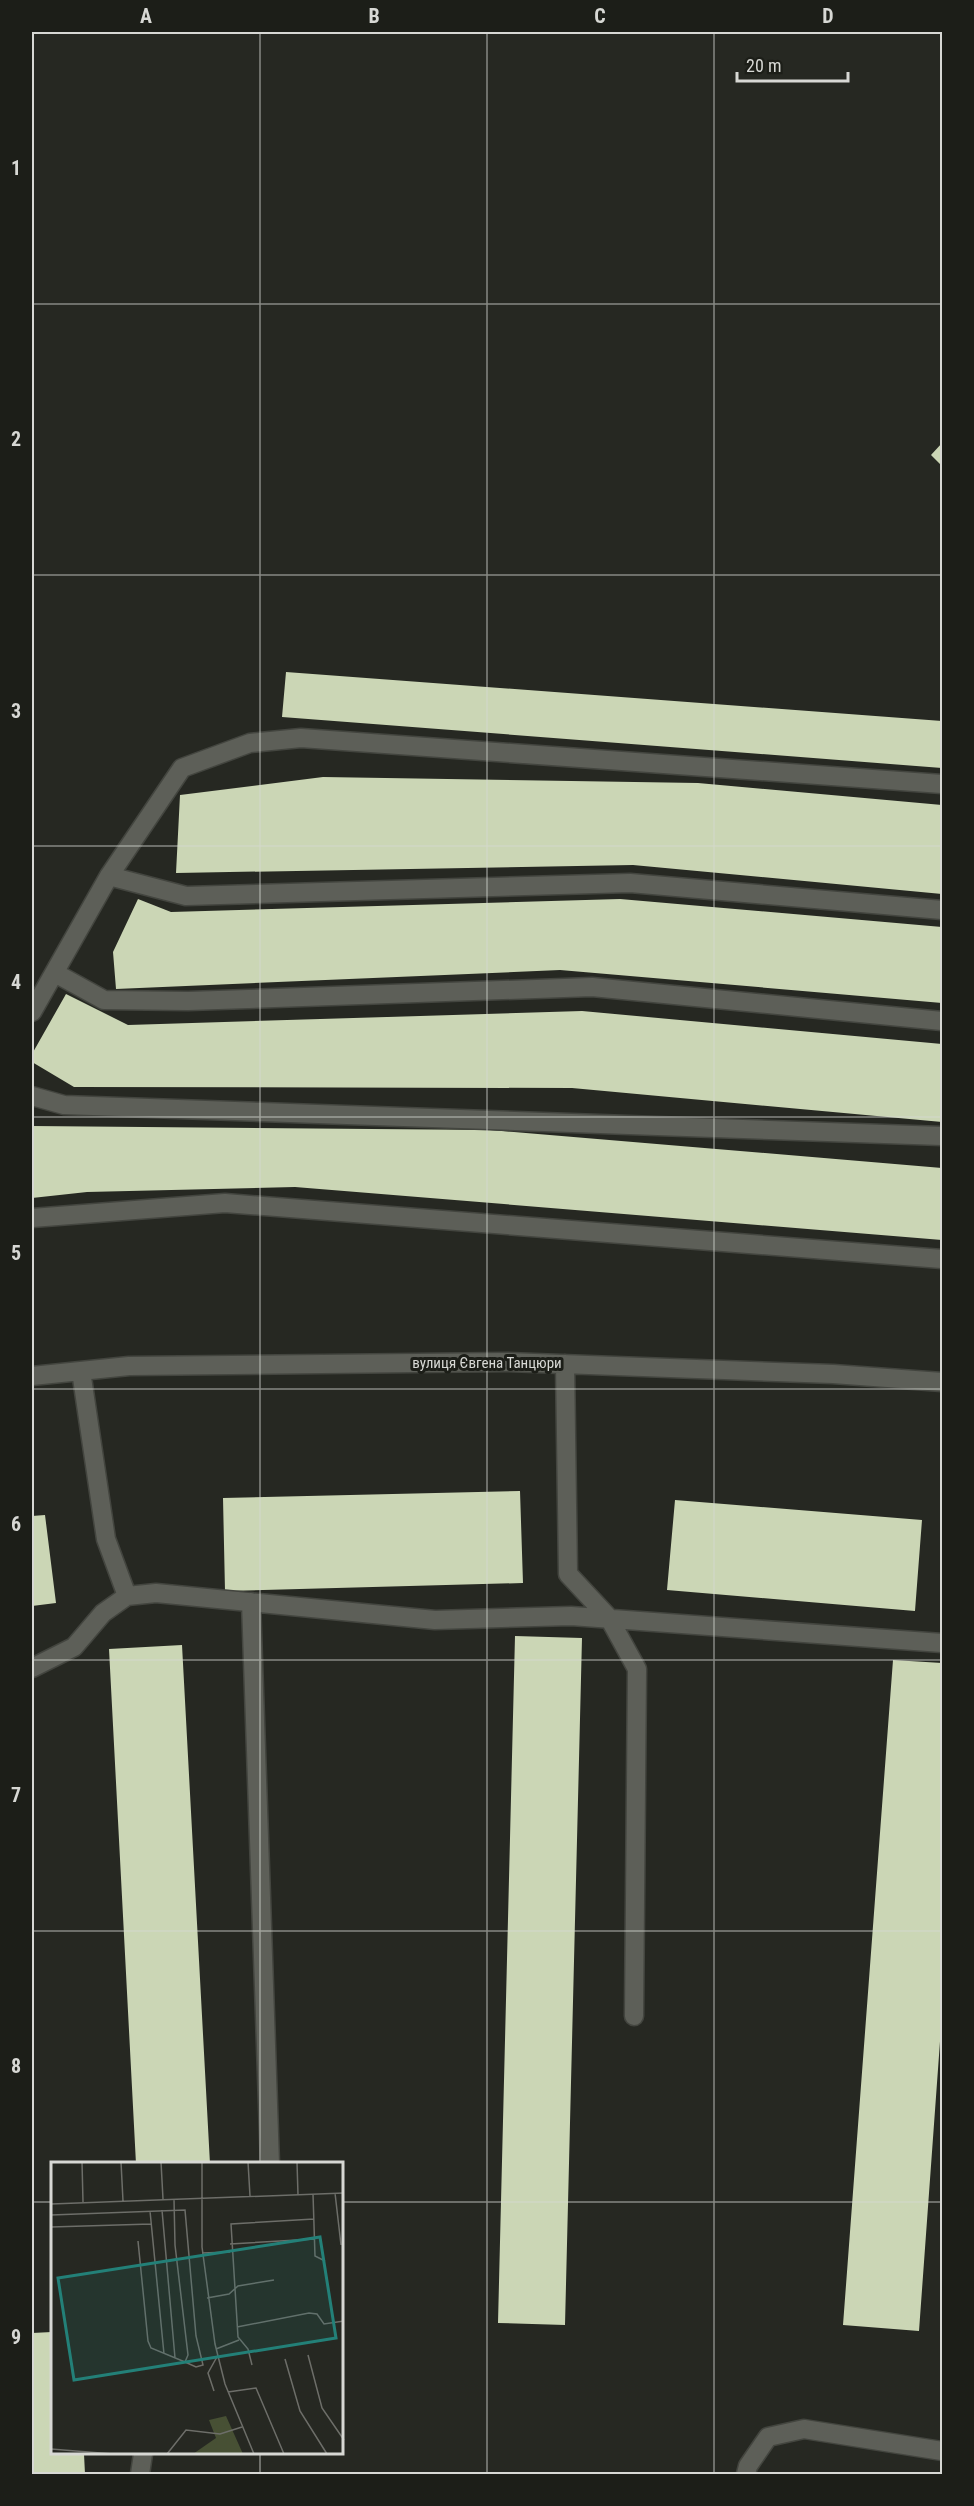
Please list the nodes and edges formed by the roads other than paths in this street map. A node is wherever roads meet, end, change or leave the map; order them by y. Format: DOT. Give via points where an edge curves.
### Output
graph roads {
  1 [pos="942,784"];
  2 [pos="109,876"];
  3 [pos="942,910"];
  4 [pos="55,973"];
  5 [pos="32,1012"];
  6 [pos="942,1021"];
  7 [pos="32,1096"];
  8 [pos="942,1136"];
  9 [pos="32,1218"];
  10 [pos="942,1259"];
  11 [pos="565,1364"];
  12 [pos="81,1371"];
  13 [pos="32,1376"];
  14 [pos="942,1382"];
  15 [pos="127,1596"];
  16 [pos="251,1602"];
  17 [pos="609,1618"];
  18 [pos="942,1643"];
  19 [pos="32,1668"];
  20 [pos="634,2016"];
  21 [pos="270,2162"];
  22 [pos="942,2451"];
  23 [pos="143,2455"];
  24 [pos="140,2475"];
  25 [pos="746,2475"];
  1 -- 2 [label="street" via="301,738 250,743 182,768"];
  2 -- 3 [label="street" via="186,896 630,883"];
  2 -- 4 [label="street"];
  4 -- 5 [label="street"];
  4 -- 6 [label="street" via="105,1000 188,1001 592,987"];
  7 -- 8 [label="street" via="64,1105"];
  9 -- 10 [label="street" via="225,1203"];
  11 -- 12 [label="street, вулиця Євгена Танцюри" via="129,1366"];
  11 -- 14 [label="street, вулиця Євгена Танцюри"];
  11 -- 17 [label="street" via="568,1574"];
  12 -- 13 [label="street, вулиця Євгена Танцюри"];
  12 -- 15 [label="street" via="106,1539"];
  15 -- 16 [label="street" via="156,1593"];
  15 -- 19 [label="street" via="103,1613 74,1647"];
  16 -- 17 [label="street" via="435,1620"];
  16 -- 21 [label="street"];
  17 -- 18 [label="street"];
  17 -- 20 [label="street" via="637,1669"];
  22 -- 25 [label="street" via="804,2429 768,2437"];
  23 -- 24 [label="street"];
}
